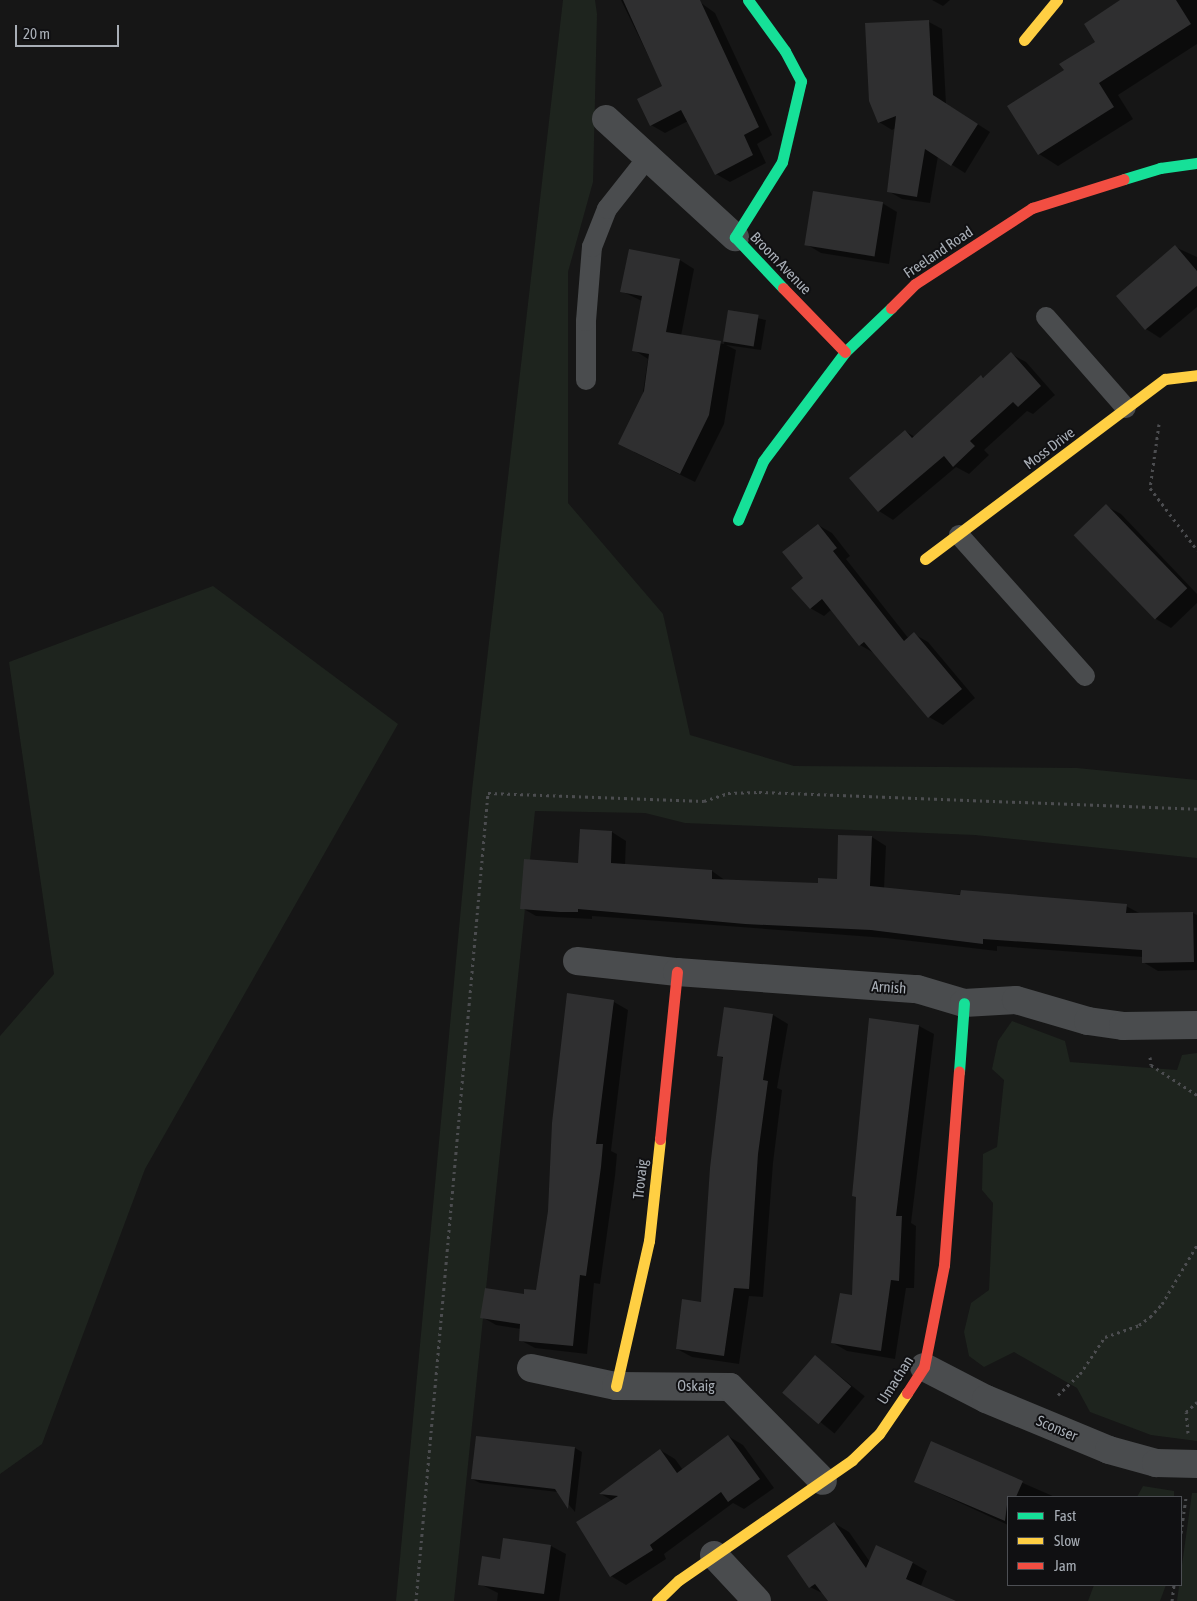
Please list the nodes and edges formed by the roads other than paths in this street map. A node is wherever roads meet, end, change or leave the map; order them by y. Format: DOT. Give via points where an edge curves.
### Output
graph roads {
  1 [pos="748,0"];
  2 [pos="1057,0"];
  3 [pos="1024,40"];
  4 [pos="606,119"];
  5 [pos="648,158"];
  6 [pos="1197,163"];
  7 [pos="735,237"];
  8 [pos="1046,317"];
  9 [pos="845,352"];
  10 [pos="1197,375"];
  11 [pos="586,380"];
  12 [pos="1126,408"];
  13 [pos="738,520"];
  14 [pos="959,534"];
  15 [pos="925,559"];
  16 [pos="1085,676"];
  17 [pos="577,961"];
  18 [pos="677,972"];
  19 [pos="964,1003"];
  20 [pos="1197,1025"];
  21 [pos="924,1367"];
  22 [pos="531,1368"];
  23 [pos="616,1386"];
  24 [pos="1197,1464"];
  25 [pos="823,1481"];
  26 [pos="714,1555"];
  27 [pos="657,1601"];
  28 [pos="756,1601"];
  1 -- 7 [label="street, Broom Avenue" via="785,51 800,81 782,162"];
  2 -- 3 [label="street"];
  4 -- 5 [label="street"];
  5 -- 7 [label="street"];
  5 -- 11 [label="lane" via="607,209 592,248 586,321"];
  6 -- 9 [label="street, Freeland Road" via="1160,168 1032,208 914,284"];
  7 -- 9 [label="street, Broom Avenue"];
  8 -- 12 [label="lane"];
  9 -- 13 [label="street, Freeland Road" via="763,461"];
  10 -- 12 [label="street, Moss Drive" via="1165,379"];
  12 -- 14 [label="street, Moss Drive"];
  14 -- 15 [label="street, Moss Drive"];
  14 -- 16 [label="lane"];
  17 -- 18 [label="street, Arnish"];
  18 -- 19 [label="street, Arnish" via="918,988"];
  18 -- 23 [label="street, Trovaig" via="649,1241"];
  19 -- 20 [label="street, Arnish" via="1016,1000 1088,1021 1146,1026"];
  19 -- 21 [label="street, Umachan" via="944,1265"];
  21 -- 24 [label="street, Sconser" via="1109,1450 1156,1463"];
  21 -- 25 [label="street, Umachan" via="879,1434 852,1460"];
  22 -- 23 [label="street, Oskaig"];
  23 -- 25 [label="street, Oskaig" via="730,1387"];
  25 -- 26 [label="street, Umachan"];
  26 -- 27 [label="street, Umachan" via="679,1580"];
  26 -- 28 [label="street"];
}
